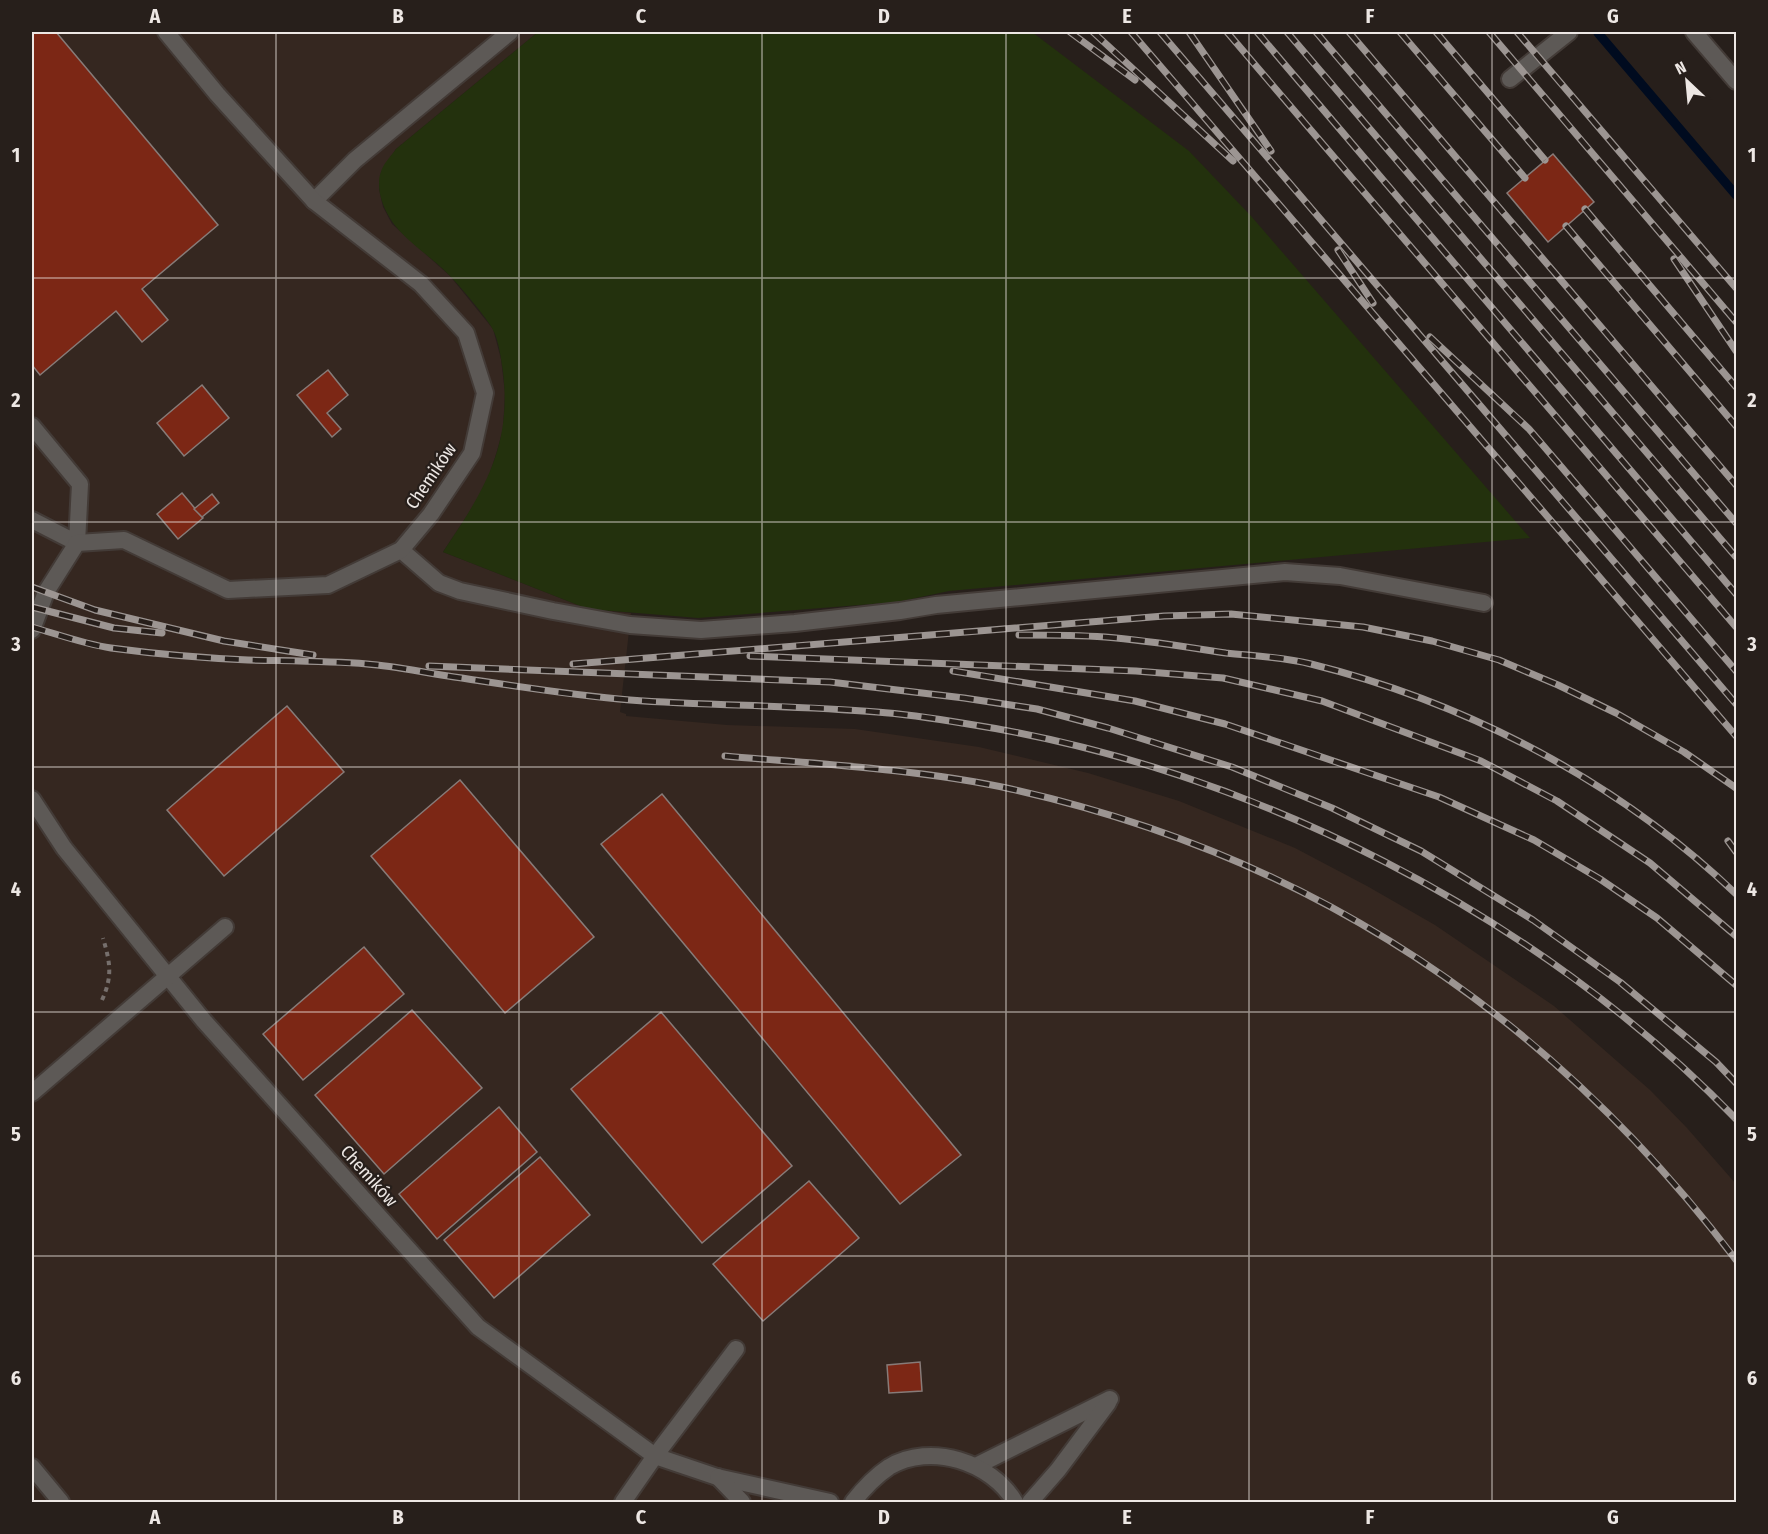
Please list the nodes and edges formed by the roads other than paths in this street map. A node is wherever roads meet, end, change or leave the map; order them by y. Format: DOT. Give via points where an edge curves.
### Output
graph roads {
  1 [pos="165,32"];
  2 [pos="510,32"];
  3 [pos="1569,32"];
  4 [pos="1694,32"];
  5 [pos="1510,79"];
  6 [pos="1737,81"];
  7 [pos="314,201"];
  8 [pos="32,426"];
  9 [pos="32,520"];
  10 [pos="77,543"];
  11 [pos="401,550"];
  12 [pos="1484,603"];
  13 [pos="32,630"];
  14 [pos="32,800"];
  15 [pos="225,927"];
  16 [pos="167,975"];
  17 [pos="32,1094"];
  18 [pos="736,1349"];
  19 [pos="655,1456"];
  20 [pos="976,1466"];
  21 [pos="32,1467"];
  22 [pos="717,1477"];
  23 [pos="62,1503"];
  24 [pos="623,1503"];
  25 [pos="742,1503"];
  26 [pos="830,1503"];
  27 [pos="853,1503"];
  28 [pos="1015,1503"];
  29 [pos="1030,1503"];
  1 -- 7 [label="street, Chemików"];
  2 -- 7 [label="street" via="356,160"];
  3 -- 5 [label="street"];
  4 -- 6 [label="street"];
  7 -- 11 [label="street, Chemików" via="421,284 466,333 485,393 472,453"];
  8 -- 10 [label="street" via="80,484"];
  9 -- 10 [label="street"];
  10 -- 11 [label="street, Chemików" via="124,540 228,590 328,585"];
  10 -- 13 [label="street" via="46,592"];
  11 -- 12 [label="street" via="439,583 460,591 630,624 701,630 1285,572 1340,576"];
  14 -- 16 [label="street, Chemików" via="64,848"];
  15 -- 16 [label="street"];
  16 -- 17 [label="street"];
  16 -- 19 [label="street, Chemików" via="478,1327"];
  18 -- 19 [label="street"];
  19 -- 22 [label="street, Chemików"];
  19 -- 24 [label="street"];
  20 -- 27 [label="street" via="948,1457 919,1457 891,1466 867,1484"];
  20 -- 28 [label="street" via="994,1478"];
  20 -- 29 [label="street" via="1110,1400"];
  21 -- 23 [label="street"];
  22 -- 25 [label="street, Chemików"];
  22 -- 26 [label="street"];
}
